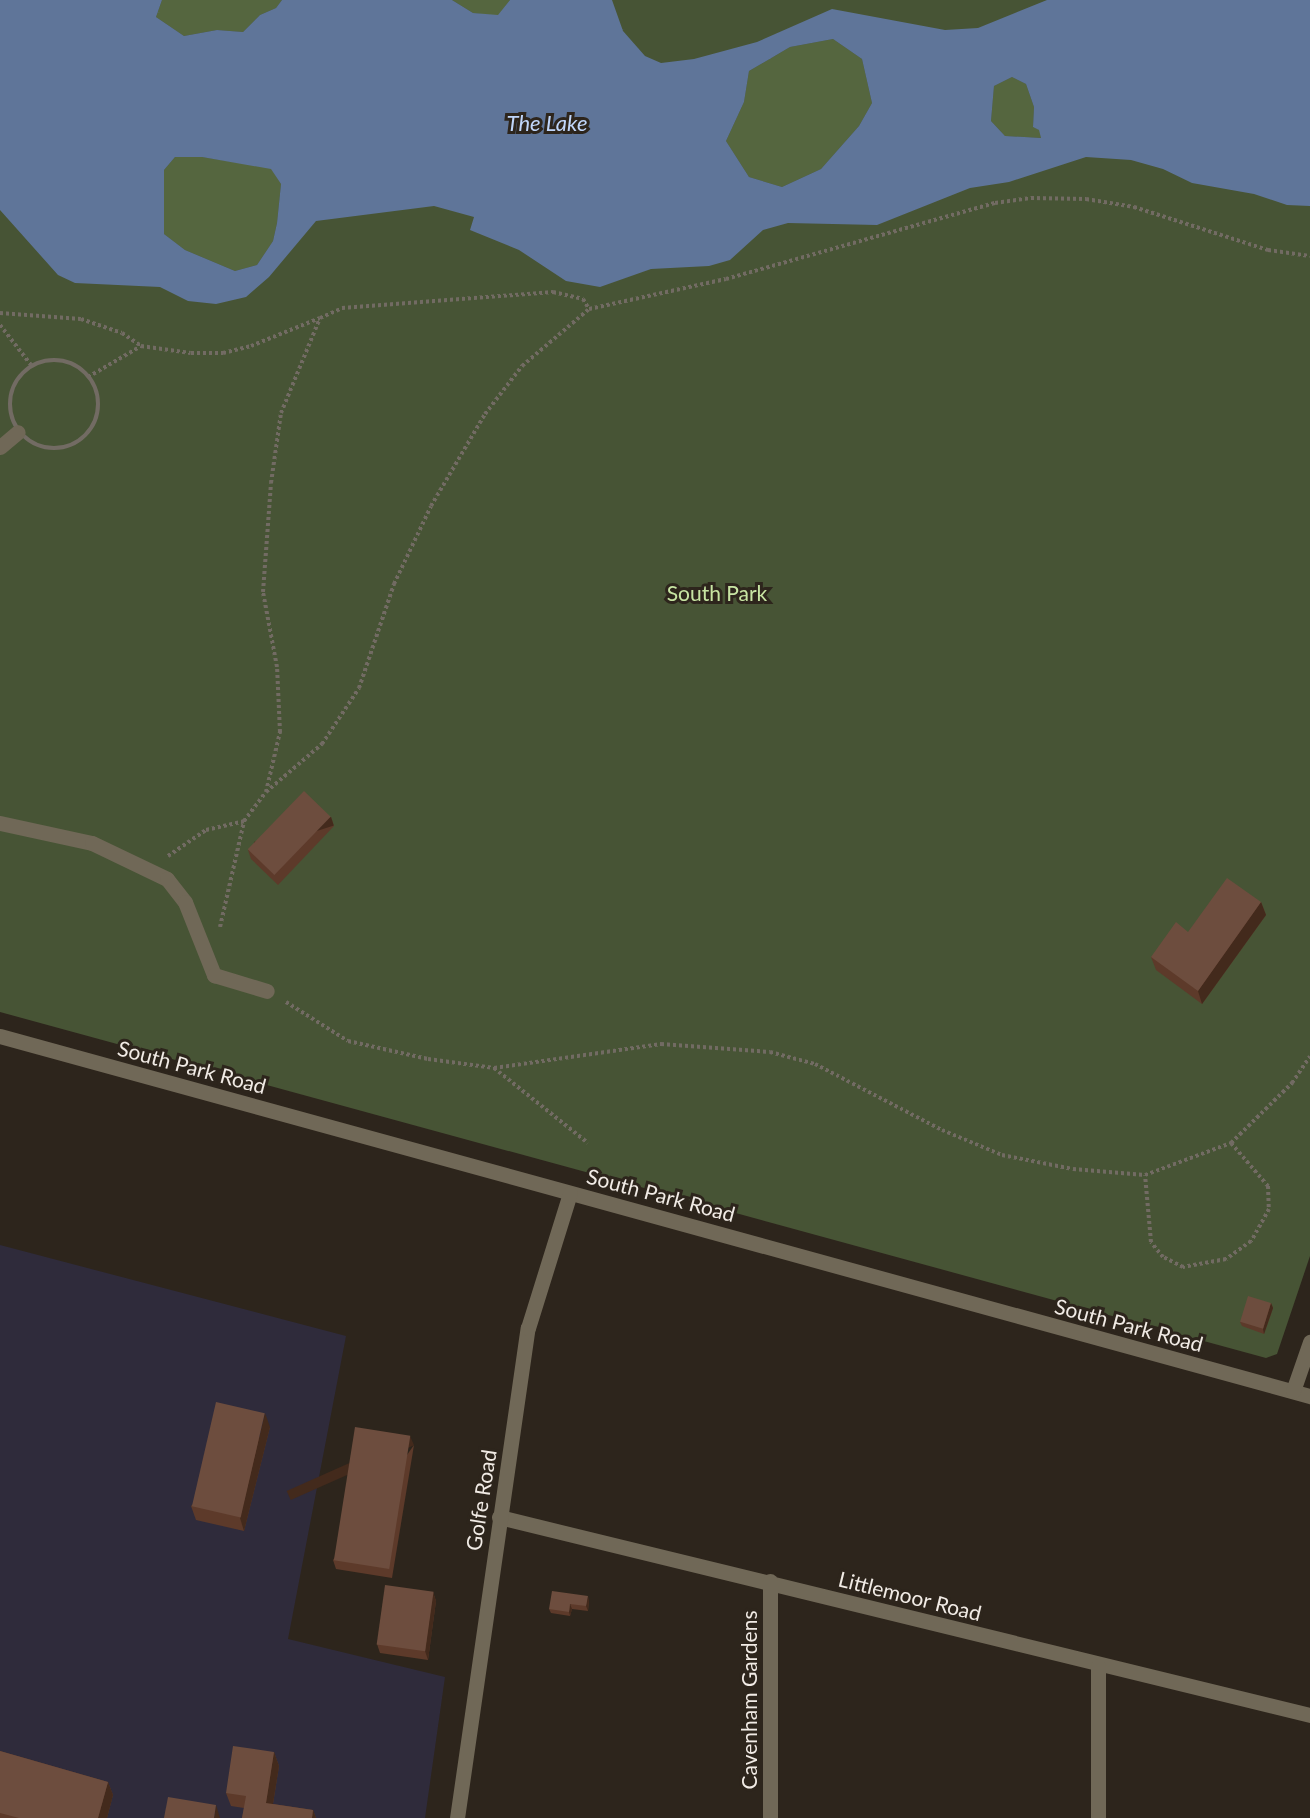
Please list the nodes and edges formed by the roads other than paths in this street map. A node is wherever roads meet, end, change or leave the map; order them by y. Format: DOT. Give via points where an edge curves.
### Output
graph roads {
  1 [pos="18,432"];
  2 [pos="0,447"];
  3 [pos="0,823"];
  4 [pos="267,991"];
  5 [pos="0,1036"];
  6 [pos="570,1193"];
  7 [pos="1310,1342"];
  8 [pos="1293,1391"];
  9 [pos="1310,1396"];
  10 [pos="500,1517"];
  11 [pos="770,1581"];
  12 [pos="1098,1666"];
  13 [pos="1310,1715"];
  14 [pos="457,1818"];
  15 [pos="770,1818"];
  16 [pos="1098,1818"];
  1 -- 2 [label="street"];
  3 -- 4 [label="street" via="92,843 167,879 185,902 214,975"];
  5 -- 6 [label="street, South Park Road"];
  6 -- 8 [label="street, South Park Road"];
  6 -- 10 [label="street, Golfe Road" via="528,1328"];
  7 -- 8 [label="street"];
  8 -- 9 [label="street, South Park Road"];
  10 -- 11 [label="street, Littlemoor Road"];
  10 -- 14 [label="street, Golfe Road"];
  11 -- 12 [label="street, Littlemoor Road"];
  11 -- 15 [label="street, Cavenham Gardens"];
  12 -- 13 [label="street, Littlemoor Road"];
  12 -- 16 [label="street"];
}
